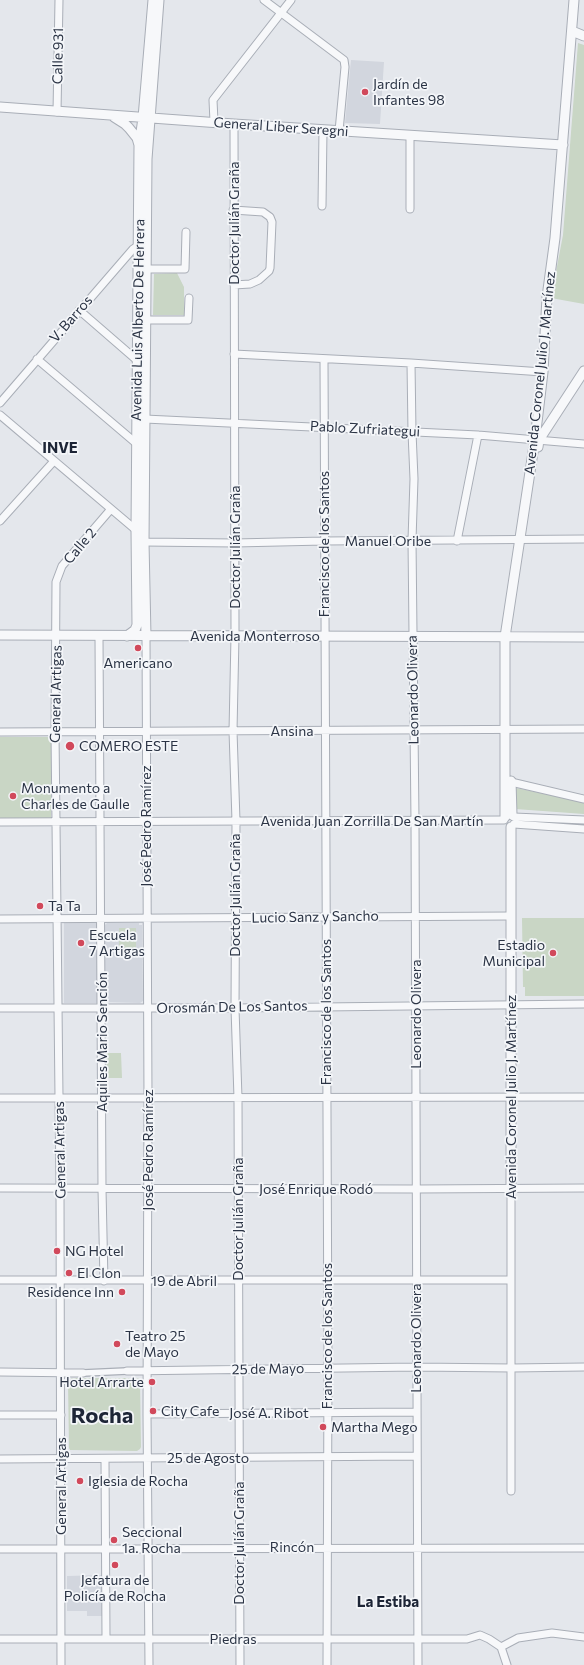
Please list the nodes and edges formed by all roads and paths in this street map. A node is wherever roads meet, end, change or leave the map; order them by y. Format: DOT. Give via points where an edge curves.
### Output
graph roads {
  1 [pos="59,0"];
  2 [pos="153,0"];
  3 [pos="159,0"];
  4 [pos="264,0"];
  5 [pos="291,0"];
  6 [pos="574,0"];
  7 [pos="281,12"];
  8 [pos="572,31"];
  9 [pos="584,36"];
  10 [pos="0,107"];
  11 [pos="57,112"];
  12 [pos="109,115"];
  13 [pos="147,118"];
  14 [pos="214,122"];
  15 [pos="234,124"];
  16 [pos="323,130"];
  17 [pos="339,130"];
  18 [pos="410,136"];
  19 [pos="562,145"];
  20 [pos="140,146"];
  21 [pos="322,206"];
  22 [pos="233,210"];
  23 [pos="410,210"];
  24 [pos="186,232"];
  25 [pos="143,244"];
  26 [pos="147,269"];
  27 [pos="234,285"];
  28 [pos="189,298"];
  29 [pos="79,310"];
  30 [pos="146,320"];
  31 [pos="234,354"];
  32 [pos="37,359"];
  33 [pos="324,359"];
  34 [pos="142,362"];
  35 [pos="411,363"];
  36 [pos="543,372"];
  37 [pos="584,372"];
  38 [pos="0,403"];
  39 [pos="0,415"];
  40 [pos="145,419"];
  41 [pos="234,423"];
  42 [pos="324,428"];
  43 [pos="412,432"];
  44 [pos="478,435"];
  45 [pos="537,440"];
  46 [pos="137,444"];
  47 [pos="584,444"];
  48 [pos="54,461"];
  49 [pos="111,509"];
  50 [pos="0,521"];
  51 [pos="136,530"];
  52 [pos="521,539"];
  53 [pos="584,539"];
  54 [pos="324,540"];
  55 [pos="412,540"];
  56 [pos="457,541"];
  57 [pos="144,542"];
  58 [pos="235,544"];
  59 [pos="0,635"];
  60 [pos="56,636"];
  61 [pos="99,636"];
  62 [pos="127,636"];
  63 [pos="146,636"];
  64 [pos="235,636"];
  65 [pos="325,636"];
  66 [pos="413,636"];
  67 [pos="507,637"];
  68 [pos="584,637"];
  69 [pos="508,730"];
  70 [pos="584,730"];
  71 [pos="100,731"];
  72 [pos="146,731"];
  73 [pos="233,731"];
  74 [pos="324,731"];
  75 [pos="414,731"];
  76 [pos="0,732"];
  77 [pos="55,732"];
  78 [pos="511,782"];
  79 [pos="584,799"];
  80 [pos="510,820"];
  81 [pos="584,820"];
  82 [pos="56,821"];
  83 [pos="100,821"];
  84 [pos="146,821"];
  85 [pos="236,821"];
  86 [pos="325,821"];
  87 [pos="415,821"];
  88 [pos="0,822"];
  89 [pos="584,829"];
  90 [pos="416,916"];
  91 [pos="510,916"];
  92 [pos="325,917"];
  93 [pos="101,918"];
  94 [pos="147,918"];
  95 [pos="234,918"];
  96 [pos="0,919"];
  97 [pos="58,919"];
  98 [pos="584,1004"];
  99 [pos="416,1005"];
  100 [pos="510,1005"];
  101 [pos="326,1006"];
  102 [pos="0,1008"];
  103 [pos="59,1008"];
  104 [pos="101,1008"];
  105 [pos="148,1008"];
  106 [pos="234,1008"];
  107 [pos="584,1097"];
  108 [pos="0,1098"];
  109 [pos="59,1098"];
  110 [pos="102,1098"];
  111 [pos="148,1098"];
  112 [pos="238,1098"];
  113 [pos="326,1098"];
  114 [pos="416,1098"];
  115 [pos="510,1098"];
  116 [pos="0,1188"];
  117 [pos="60,1188"];
  118 [pos="102,1188"];
  119 [pos="511,1188"];
  120 [pos="584,1188"];
  121 [pos="147,1189"];
  122 [pos="238,1189"];
  123 [pos="327,1189"];
  124 [pos="417,1189"];
  125 [pos="0,1280"];
  126 [pos="61,1280"];
  127 [pos="327,1280"];
  128 [pos="416,1280"];
  129 [pos="511,1280"];
  130 [pos="104,1281"];
  131 [pos="147,1281"];
  132 [pos="238,1281"];
  133 [pos="328,1367"];
  134 [pos="416,1367"];
  135 [pos="584,1367"];
  136 [pos="512,1368"];
  137 [pos="238,1370"];
  138 [pos="127,1371"];
  139 [pos="148,1371"];
  140 [pos="0,1372"];
  141 [pos="83,1373"];
  142 [pos="61,1374"];
  143 [pos="327,1412"];
  144 [pos="416,1412"];
  145 [pos="239,1413"];
  146 [pos="147,1414"];
  147 [pos="0,1415"];
  148 [pos="61,1415"];
  149 [pos="416,1456"];
  150 [pos="239,1458"];
  151 [pos="327,1458"];
  152 [pos="0,1459"];
  153 [pos="105,1459"];
  154 [pos="148,1459"];
  155 [pos="61,1460"];
  156 [pos="511,1491"];
  157 [pos="328,1547"];
  158 [pos="418,1547"];
  159 [pos="149,1548"];
  160 [pos="239,1548"];
  161 [pos="584,1548"];
  162 [pos="0,1549"];
  163 [pos="61,1549"];
  164 [pos="106,1549"];
  165 [pos="584,1637"];
  166 [pos="0,1639"];
  167 [pos="61,1639"];
  168 [pos="106,1639"];
  169 [pos="149,1639"];
  170 [pos="240,1639"];
  171 [pos="327,1639"];
  172 [pos="417,1639"];
  173 [pos="501,1647"];
  174 [pos="61,1665"];
  175 [pos="149,1665"];
  176 [pos="240,1665"];
  177 [pos="327,1665"];
  178 [pos="418,1665"];
  179 [pos="507,1665"];
  1 -- 11 [label="street, Calle 931"];
  2 -- 13 [label="street, Avenida Luis Alberto De Herrera"];
  3 -- 13 [label="street, Avenida Luis Alberto De Herrera"];
  4 -- 7 [label="street"];
  5 -- 7 [label="street"];
  6 -- 8 [label="street, Avenida Coronel Julio J. Martínez"];
  7 -- 14 [label="street" via="213,100"];
  7 -- 17 [label="street" via="344,60"];
  8 -- 9 [label="street"];
  8 -- 19 [label="street, Avenida Coronel Julio J. Martínez"];
  10 -- 11 [label="street, General Liber Seregni"];
  11 -- 12 [label="street, General Liber Seregni"];
  12 -- 13 [label="street, General Liber Seregni"];
  12 -- 20 [label="street" via="125,124 137,138"];
  13 -- 14 [label="street, General Liber Seregni"];
  13 -- 20 [label="street, Avenida Luis Alberto De Herrera"];
  13 -- 25 [label="street, Avenida Luis Alberto De Herrera"];
  14 -- 15 [label="street, General Liber Seregni"];
  15 -- 16 [label="street, General Liber Seregni"];
  15 -- 22 [label="street, Doctor Julián Graña"];
  16 -- 17 [label="street, General Liber Seregni"];
  16 -- 21 [label="street"];
  17 -- 18 [label="street, General Liber Seregni"];
  18 -- 19 [label="street, General Liber Seregni"];
  18 -- 23 [label="street"];
  19 -- 36 [label="street, Avenida Coronel Julio J. Martínez" via="555,238 547,297"];
  20 -- 25 [label="street, Avenida Luis Alberto De Herrera"];
  22 -- 27 [label="street, Doctor Julián Graña"];
  22 -- 27 [label="street" via="263,212 272,222 269,271 250,284"];
  24 -- 26 [label="street" via="185,270"];
  25 -- 26 [label="street, Avenida Luis Alberto De Herrera"];
  25 -- 29 [label="street, V. Barros" via="133,249"];
  25 -- 34 [label="street, Avenida Luis Alberto De Herrera"];
  26 -- 30 [label="street, Avenida Luis Alberto De Herrera"];
  27 -- 31 [label="street, Doctor Julián Graña"];
  28 -- 30 [label="street" via="188,320"];
  29 -- 32 [label="street, V. Barros"];
  29 -- 34 [label="street"];
  30 -- 34 [label="street, Avenida Luis Alberto De Herrera"];
  31 -- 33 [label="street"];
  31 -- 41 [label="street, Doctor Julián Graña"];
  32 -- 38 [label="street, V. Barros"];
  32 -- 46 [label="street"];
  33 -- 35 [label="street"];
  33 -- 42 [label="street, Francisco de los Santos"];
  34 -- 40 [label="street, Avenida Luis Alberto De Herrera"];
  34 -- 46 [label="street, Avenida Luis Alberto De Herrera"];
  35 -- 36 [label="street"];
  35 -- 43 [label="street, Leonardo Olivera"];
  36 -- 45 [label="street, Avenida Coronel Julio J. Martínez"];
  37 -- 45 [label="street"];
  39 -- 48 [label="street"];
  40 -- 41 [label="street, Pablo Zufriategui"];
  40 -- 57 [label="street, Avenida Luis Alberto De Herrera"];
  41 -- 42 [label="street, Pablo Zufriategui"];
  41 -- 58 [label="street, Doctor Julián Graña"];
  42 -- 43 [label="street, Pablo Zufriategui"];
  42 -- 54 [label="street, Francisco de los Santos"];
  43 -- 44 [label="street, Pablo Zufriategui"];
  43 -- 55 [label="street, Leonardo Olivera"];
  44 -- 45 [label="street, Pablo Zufriategui"];
  44 -- 56 [label="street"];
  45 -- 47 [label="street, Pablo Zufriategui"];
  45 -- 52 [label="street, Avenida Coronel Julio J. Martínez"];
  46 -- 51 [label="street, Avenida Luis Alberto De Herrera"];
  48 -- 49 [label="street"];
  48 -- 50 [label="street"];
  49 -- 51 [label="street"];
  49 -- 60 [label="street, Calle 2" via="62,566 56,582"];
  51 -- 57 [label="street"];
  51 -- 62 [label="street, Avenida Luis Alberto De Herrera" via="137,625"];
  52 -- 53 [label="street, Manuel Oribe"];
  52 -- 56 [label="street, Manuel Oribe"];
  52 -- 67 [label="street, Avenida Coronel Julio J. Martínez"];
  54 -- 55 [label="street, Manuel Oribe"];
  54 -- 58 [label="street, Manuel Oribe"];
  54 -- 65 [label="street, Francisco de los Santos"];
  55 -- 56 [label="street, Manuel Oribe"];
  55 -- 66 [label="street, Leonardo Olivera"];
  57 -- 58 [label="street, Manuel Oribe"];
  57 -- 63 [label="street, Avenida Luis Alberto De Herrera"];
  58 -- 64 [label="street, Doctor Julián Graña"];
  59 -- 60 [label="street, Avenida Monterroso"];
  60 -- 61 [label="street, Avenida Monterroso"];
  60 -- 77 [label="street, General Artigas"];
  61 -- 62 [label="street, Avenida Monterroso"];
  61 -- 71 [label="street, Aquiles Mario Sención"];
  62 -- 63 [label="street, Avenida Monterroso"];
  63 -- 64 [label="street, Avenida Monterroso"];
  63 -- 72 [label="street, José Pedro Ramírez"];
  64 -- 65 [label="street, Avenida Monterroso"];
  64 -- 73 [label="street, Doctor Julián Graña"];
  65 -- 66 [label="street, Avenida Monterroso"];
  65 -- 74 [label="street, Francisco de los Santos"];
  66 -- 67 [label="street, Avenida Monterroso"];
  66 -- 75 [label="street, Leonardo Olivera"];
  67 -- 68 [label="street, Avenida Monterroso"];
  67 -- 69 [label="street, Avenida Coronel Julio J. Martínez"];
  69 -- 70 [label="street, Ansina"];
  69 -- 75 [label="street, Ansina"];
  69 -- 78 [label="street, Avenida Coronel Julio J. Martínez"];
  69 -- 80 [label="street, Avenida Coronel Julio J. Martínez"];
  71 -- 72 [label="street, Ansina"];
  71 -- 77 [label="street, Ansina"];
  71 -- 83 [label="street, Aquiles Mario Sención"];
  72 -- 73 [label="street, Ansina"];
  72 -- 84 [label="street, José Pedro Ramírez"];
  73 -- 74 [label="street, Ansina"];
  73 -- 85 [label="street, Doctor Julián Graña"];
  74 -- 75 [label="street, Ansina"];
  74 -- 86 [label="street, Francisco de los Santos"];
  75 -- 87 [label="street, Leonardo Olivera"];
  76 -- 77 [label="street, Ansina"];
  77 -- 82 [label="street, General Artigas"];
  78 -- 79 [label="street"];
  78 -- 80 [label="street, Avenida Coronel Julio J. Martínez"];
  80 -- 81 [label="street"];
  80 -- 87 [label="street, Avenida Juan Zorrilla De San Martín"];
  80 -- 89 [label="street"];
  80 -- 91 [label="street, Avenida Coronel Julio J. Martínez"];
  82 -- 83 [label="street, Avenida Juan Zorrilla De San Martín"];
  82 -- 88 [label="street, Avenida Juan Zorrilla De San Martín"];
  82 -- 97 [label="street, General Artigas"];
  83 -- 84 [label="street, Avenida Juan Zorrilla De San Martín"];
  83 -- 93 [label="street, Aquiles Mario Sención"];
  84 -- 85 [label="street, Avenida Juan Zorrilla De San Martín"];
  84 -- 94 [label="street, José Pedro Ramírez"];
  85 -- 86 [label="street, Avenida Juan Zorrilla De San Martín"];
  85 -- 95 [label="street, Doctor Julián Graña"];
  86 -- 87 [label="street, Avenida Juan Zorrilla De San Martín"];
  86 -- 92 [label="street, Francisco de los Santos"];
  87 -- 90 [label="street, Leonardo Olivera"];
  90 -- 91 [label="street, Lucio Sanz y Sancho"];
  90 -- 92 [label="street, Lucio Sanz y Sancho"];
  90 -- 99 [label="street, Leonardo Olivera"];
  91 -- 100 [label="street, Avenida Coronel Julio J. Martínez"];
  92 -- 95 [label="street, Lucio Sanz y Sancho"];
  92 -- 101 [label="street, Francisco de los Santos"];
  93 -- 94 [label="street, Lucio Sanz y Sancho"];
  93 -- 97 [label="street, Lucio Sanz y Sancho"];
  93 -- 104 [label="street, Aquiles Mario Sención"];
  94 -- 95 [label="street, Lucio Sanz y Sancho"];
  94 -- 105 [label="street, José Pedro Ramírez"];
  95 -- 106 [label="street, Doctor Julián Graña"];
  96 -- 97 [label="street, Lucio Sanz y Sancho"];
  97 -- 103 [label="street, General Artigas"];
  98 -- 100 [label="street, Orosmán De Los Santos"];
  99 -- 100 [label="street, Orosmán De Los Santos"];
  99 -- 101 [label="street, Orosmán De Los Santos"];
  99 -- 114 [label="street, Leonardo Olivera"];
  100 -- 115 [label="street, Avenida Coronel Julio J. Martínez"];
  101 -- 106 [label="street, Orosmán De Los Santos"];
  101 -- 113 [label="street, Francisco de los Santos"];
  102 -- 103 [label="street, Orosmán De Los Santos"];
  103 -- 104 [label="street, Orosmán De Los Santos"];
  103 -- 109 [label="street, General Artigas"];
  104 -- 105 [label="street, Orosmán De Los Santos"];
  104 -- 110 [label="street, Aquiles Mario Sención"];
  105 -- 106 [label="street, Orosmán De Los Santos"];
  105 -- 111 [label="street, José Pedro Ramírez"];
  106 -- 112 [label="street, Doctor Julián Graña"];
  107 -- 115 [label="street"];
  108 -- 109 [label="street"];
  109 -- 110 [label="street"];
  109 -- 117 [label="street, General Artigas"];
  110 -- 111 [label="street"];
  110 -- 118 [label="street, Aquiles Mario Sención"];
  111 -- 112 [label="street"];
  111 -- 121 [label="street, José Pedro Ramírez"];
  112 -- 113 [label="street"];
  112 -- 122 [label="street, Doctor Julián Graña"];
  113 -- 114 [label="street"];
  113 -- 123 [label="street, Francisco de los Santos"];
  114 -- 115 [label="street"];
  114 -- 124 [label="street, Leonardo Olivera"];
  115 -- 119 [label="street, Avenida Coronel Julio J. Martínez"];
  116 -- 117 [label="street, José Enrique Rodó"];
  117 -- 118 [label="street, José Enrique Rodó"];
  117 -- 126 [label="street, General Artigas"];
  118 -- 121 [label="street, José Enrique Rodó"];
  118 -- 130 [label="street, Aquiles Mario Sención"];
  119 -- 120 [label="street, José Enrique Rodó"];
  119 -- 124 [label="street, José Enrique Rodó"];
  119 -- 129 [label="street, Avenida Coronel Julio J. Martínez"];
  121 -- 122 [label="street, José Enrique Rodó"];
  121 -- 131 [label="street, José Pedro Ramírez"];
  122 -- 123 [label="street, José Enrique Rodó"];
  122 -- 132 [label="street, Doctor Julián Graña"];
  123 -- 124 [label="street, José Enrique Rodó"];
  123 -- 127 [label="street, Francisco de los Santos"];
  124 -- 128 [label="street, Leonardo Olivera"];
  125 -- 126 [label="street, 19 de Abril"];
  126 -- 130 [label="street, 19 de Abril"];
  126 -- 142 [label="street, General Artigas"];
  127 -- 128 [label="street, 19 de Abril"];
  127 -- 132 [label="street, 19 de Abril"];
  127 -- 133 [label="street, Francisco de los Santos"];
  128 -- 129 [label="street, 19 de Abril"];
  128 -- 134 [label="street, Leonardo Olivera"];
  129 -- 136 [label="street, Avenida Coronel Julio J. Martínez"];
  130 -- 131 [label="street, 19 de Abril"];
  131 -- 132 [label="street, 19 de Abril"];
  131 -- 139 [label="street, José Pedro Ramírez"];
  132 -- 137 [label="street, Doctor Julián Graña"];
  133 -- 134 [label="street, 25 de Mayo"];
  133 -- 137 [label="street, 25 de Mayo"];
  133 -- 143 [label="street, Francisco de los Santos"];
  134 -- 136 [label="street, 25 de Mayo"];
  134 -- 144 [label="street, Leonardo Olivera"];
  135 -- 136 [label="street, 25 de Mayo"];
  136 -- 156 [label="street, Avenida Coronel Julio J. Martínez"];
  137 -- 139 [label="street, 25 de Mayo"];
  137 -- 145 [label="street, Doctor Julián Graña"];
  138 -- 139 [label="street, 25 de Mayo"];
  138 -- 141 [label="street, 25 de Mayo"];
  139 -- 146 [label="street, José Pedro Ramírez"];
  140 -- 142 [label="street, 25 de Mayo"];
  141 -- 142 [label="street, 25 de Mayo"];
  142 -- 148 [label="street, General Artigas"];
  143 -- 144 [label="street, José A. Ribot"];
  143 -- 145 [label="street, José A. Ribot"];
  143 -- 151 [label="street, Francisco de los Santos"];
  144 -- 149 [label="street, Leonardo Olivera"];
  145 -- 146 [label="street, José A. Ribot"];
  145 -- 150 [label="street, Doctor Julián Graña"];
  146 -- 154 [label="street, José Pedro Ramírez"];
  147 -- 148 [label="street"];
  148 -- 155 [label="street, General Artigas"];
  149 -- 151 [label="street, 25 de Agosto"];
  149 -- 158 [label="street, Leonardo Olivera"];
  150 -- 151 [label="street, 25 de Agosto"];
  150 -- 154 [label="street, 25 de Agosto"];
  150 -- 160 [label="street, Doctor Julián Graña"];
  151 -- 157 [label="street, Francisco de los Santos"];
  152 -- 155 [label="street, 25 de Agosto"];
  153 -- 154 [label="street, 25 de Agosto"];
  153 -- 155 [label="street, 25 de Agosto"];
  153 -- 164 [label="street"];
  154 -- 159 [label="street, José Pedro Ramírez"];
  155 -- 163 [label="street, General Artigas"];
  157 -- 158 [label="street, Rincón"];
  157 -- 160 [label="street, Rincón"];
  157 -- 171 [label="street, Francisco de los Santos"];
  158 -- 161 [label="street, Rincón"];
  158 -- 172 [label="street, Leonardo Olivera"];
  159 -- 160 [label="street, Rincón"];
  159 -- 164 [label="street, Rincón"];
  159 -- 169 [label="street, José Pedro Ramírez"];
  160 -- 170 [label="street, Doctor Julián Graña"];
  162 -- 163 [label="street, Rincón"];
  163 -- 164 [label="street, Rincón"];
  163 -- 167 [label="street, General Artigas"];
  164 -- 168 [label="street"];
  165 -- 173 [label="street" via="552,1633 518,1638"];
  166 -- 167 [label="street, Piedras"];
  167 -- 168 [label="street, Piedras"];
  167 -- 174 [label="street, General Artigas"];
  168 -- 169 [label="street, Piedras"];
  169 -- 170 [label="street, Piedras"];
  169 -- 175 [label="street, José Pedro Ramírez"];
  170 -- 171 [label="street, Piedras"];
  170 -- 176 [label="street, Doctor Julián Graña"];
  171 -- 172 [label="street, Piedras"];
  171 -- 177 [label="street, Francisco de los Santos"];
  172 -- 173 [label="street, Piedras" via="466,1640 480,1635"];
  172 -- 178 [label="street, Leonardo Olivera"];
  173 -- 179 [label="street"];
}
